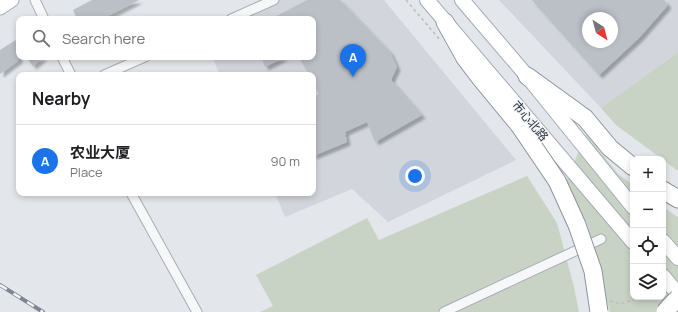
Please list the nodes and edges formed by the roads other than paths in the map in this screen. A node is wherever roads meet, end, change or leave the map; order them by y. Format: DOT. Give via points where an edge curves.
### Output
graph roads {
  1 [pos="12,0"];
  2 [pos="36,0"];
  3 [pos="274,0"];
  4 [pos="427,0"];
  5 [pos="462,0"];
  6 [pos="0,8"];
  7 [pos="43,16"];
  8 [pos="238,16"];
  9 [pos="445,22"];
  10 [pos="64,60"];
  11 [pos="138,60"];
  12 [pos="70,72"];
  13 [pos="111,72"];
  14 [pos="527,76"];
  15 [pos="630,165"];
  16 [pos="666,192"];
  17 [pos="133,196"];
  18 [pos="678,199"];
  19 [pos="630,203"];
  20 [pos="630,238"];
  21 [pos="601,239"];
  22 [pos="666,244"];
  23 [pos="678,258"];
  24 [pos="666,280"];
  25 [pos="678,294"];
  26 [pos="678,298"];
  27 [pos="602,306"];
  28 [pos="197,312"];
  29 [pos="444,312"];
  30 [pos="665,312"];
  1 -- 6 [label="main road"];
  2 -- 7 [label="street"];
  3 -- 8 [label="street"];
  4 -- 9 [label="main road, 市心北路"];
  5 -- 14 [label="main road, 市心北路"];
  9 -- 20 [label="main road, 市心北路"];
  9 -- 27 [label="highway, bridge" via="469,63 519,125 557,181 577,226"];
  10 -- 12 [label="street"];
  11 -- 13 [label="street"];
  14 -- 15 [label="highway" via="585,118 610,148"];
  14 -- 19 [label="main road, 市心北路"];
  16 -- 18 [label="highway"];
  17 -- 28 [label="street"];
  21 -- 29 [label="street"];
  22 -- 23 [label="main road"];
  24 -- 25 [label="main road"];
  26 -- 30 [label="highway, bridge"];
}
